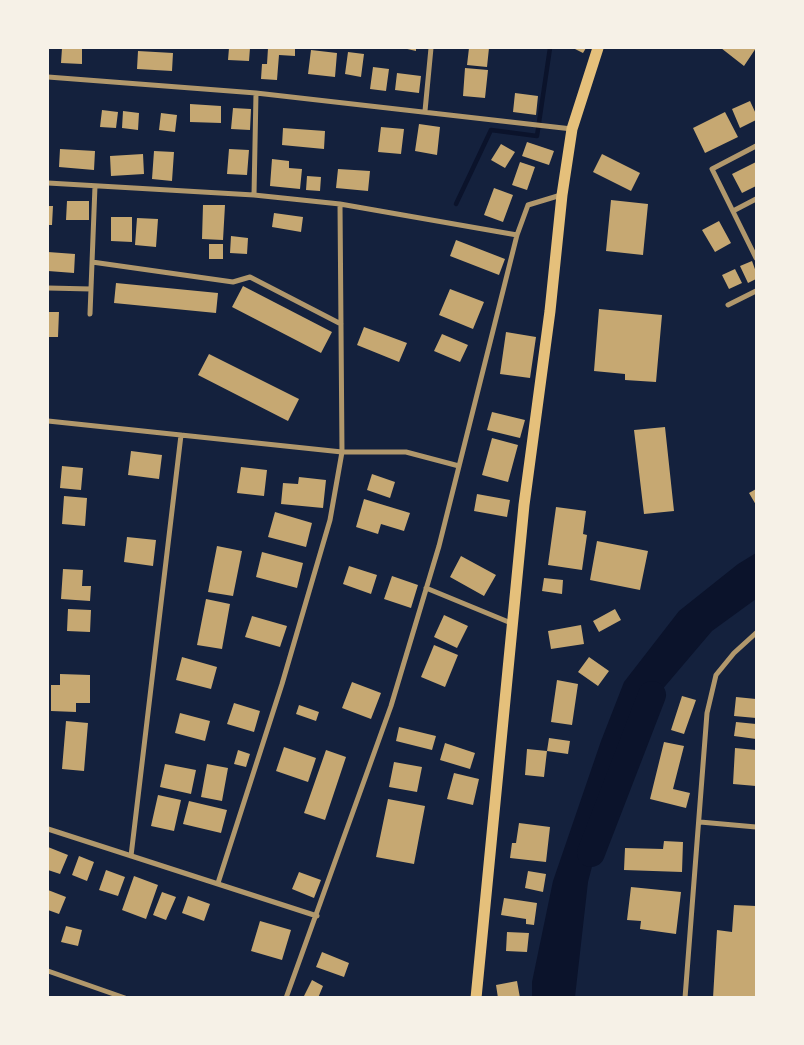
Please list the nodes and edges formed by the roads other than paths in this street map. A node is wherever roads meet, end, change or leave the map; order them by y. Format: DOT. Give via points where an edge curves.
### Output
graph roads {
  1 [pos="431,48"];
  2 [pos="598,48"];
  3 [pos="48,77"];
  4 [pos="256,93"];
  5 [pos="425,111"];
  6 [pos="572,129"];
  7 [pos="756,146"];
  8 [pos="48,183"];
  9 [pos="95,186"];
  10 [pos="254,195"];
  11 [pos="562,195"];
  12 [pos="756,199"];
  13 [pos="340,204"];
  14 [pos="733,211"];
  15 [pos="517,235"];
  16 [pos="756,258"];
  17 [pos="92,262"];
  18 [pos="48,288"];
  19 [pos="91,289"];
  20 [pos="756,291"];
  21 [pos="728,305"];
  22 [pos="90,314"];
  23 [pos="341,324"];
  24 [pos="48,420"];
  25 [pos="181,435"];
  26 [pos="342,452"];
  27 [pos="459,466"];
  28 [pos="426,588"];
  29 [pos="512,624"];
  30 [pos="756,633"];
  31 [pos="700,822"];
  32 [pos="756,827"];
  33 [pos="48,829"];
  34 [pos="132,856"];
  35 [pos="218,883"];
  36 [pos="317,916"];
  37 [pos="48,971"];
  38 [pos="125,998"];
  39 [pos="286,998"];
  40 [pos="476,998"];
  41 [pos="685,998"];
  1 -- 5 [label="street"];
  2 -- 6 [label="highway"];
  3 -- 4 [label="street"];
  4 -- 5 [label="street"];
  4 -- 10 [label="street"];
  5 -- 6 [label="street"];
  6 -- 11 [label="highway"];
  7 -- 14 [label="street" via="712,170"];
  8 -- 9 [label="street"];
  9 -- 10 [label="street"];
  9 -- 17 [label="street"];
  10 -- 13 [label="street"];
  11 -- 15 [label="street" via="528,205"];
  11 -- 29 [label="highway"];
  12 -- 14 [label="street"];
  13 -- 15 [label="street"];
  13 -- 23 [label="street"];
  14 -- 16 [label="street"];
  15 -- 27 [label="street"];
  17 -- 19 [label="street"];
  17 -- 23 [label="street" via="233,282 250,277"];
  18 -- 19 [label="street"];
  19 -- 22 [label="street"];
  20 -- 21 [label="street"];
  23 -- 26 [label="street"];
  24 -- 25 [label="street"];
  25 -- 26 [label="street"];
  25 -- 34 [label="street"];
  26 -- 27 [label="street" via="406,452"];
  26 -- 35 [label="street" via="325,539"];
  27 -- 28 [label="street"];
  28 -- 29 [label="street"];
  28 -- 36 [label="street" via="392,706"];
  29 -- 40 [label="highway"];
  30 -- 31 [label="street" via="716,675 707,713"];
  31 -- 32 [label="street"];
  31 -- 41 [label="street"];
  33 -- 34 [label="street"];
  34 -- 35 [label="street"];
  35 -- 36 [label="street"];
  36 -- 39 [label="street"];
  37 -- 38 [label="street"];
}
